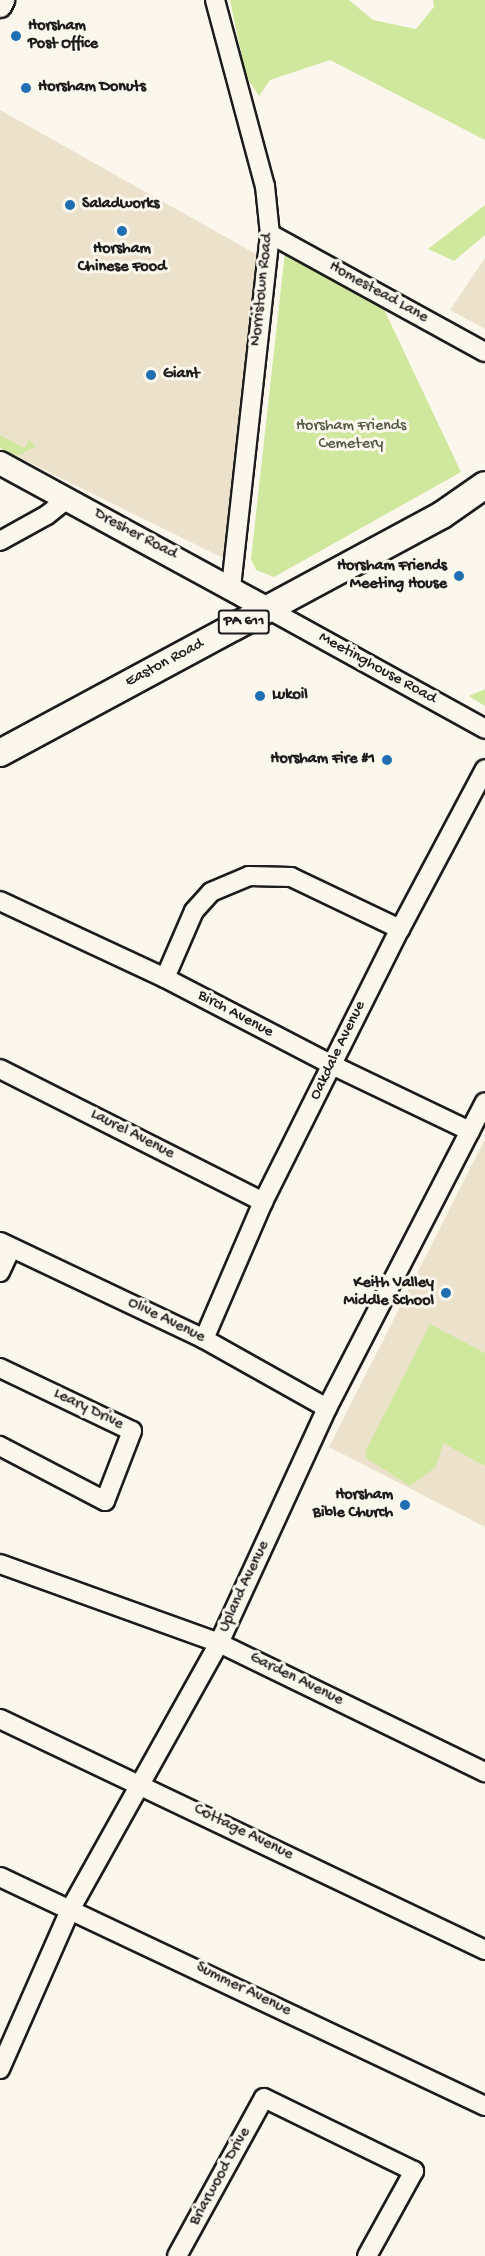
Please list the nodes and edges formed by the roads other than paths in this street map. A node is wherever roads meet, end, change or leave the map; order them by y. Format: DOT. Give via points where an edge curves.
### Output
graph roads {
  1 [pos="3,0"];
  2 [pos="215,0"];
  3 [pos="0,6"];
  4 [pos="270,234"];
  5 [pos="485,352"];
  6 [pos="0,463"];
  7 [pos="485,485"];
  8 [pos="67,499"];
  9 [pos="0,541"];
  10 [pos="231,586"];
  11 [pos="268,609"];
  12 [pos="485,729"];
  13 [pos="0,753"];
  14 [pos="485,769"];
  15 [pos="0,901"];
  16 [pos="400,929"];
  17 [pos="165,978"];
  18 [pos="332,1065"];
  19 [pos="0,1069"];
  20 [pos="485,1102"];
  21 [pos="470,1131"];
  22 [pos="263,1202"];
  23 [pos="5,1245"];
  24 [pos="0,1272"];
  25 [pos="204,1339"];
  26 [pos="0,1368"];
  27 [pos="327,1408"];
  28 [pos="0,1446"];
  29 [pos="0,1564"];
  30 [pos="219,1643"];
  31 [pos="0,1719"];
  32 [pos="485,1772"];
  33 [pos="143,1784"];
  34 [pos="0,1877"];
  35 [pos="71,1908"];
  36 [pos="485,1950"];
  37 [pos="7,2037"];
  38 [pos="0,2069"];
  39 [pos="485,2106"];
  40 [pos="177,2256"];
  41 [pos="367,2256"];
  1 -- 3 [label="main road"];
  2 -- 4 [label="street, Norristown Road" via="265,186"];
  4 -- 5 [label="street, Homestead Lane"];
  4 -- 10 [label="street, Norristown Road"];
  6 -- 8 [label="main road, Dresher Road"];
  7 -- 11 [label="highway, Easton Road / PA 611" via="442,515"];
  8 -- 9 [label="street"];
  8 -- 10 [label="main road, Dresher Road"];
  10 -- 11 [label="main road, Dresher Road"];
  11 -- 12 [label="street, Meetinghouse Road"];
  11 -- 13 [label="highway, Easton Road / PA 611"];
  14 -- 16 [label="street, Oakdale Avenue"];
  15 -- 17 [label="street, Birch Avenue"];
  16 -- 17 [label="street" via="291,877 249,876 211,892 194,911"];
  16 -- 18 [label="street, Oakdale Avenue"];
  17 -- 18 [label="street, Birch Avenue"];
  18 -- 21 [label="street, Birch Avenue"];
  18 -- 22 [label="street, Oakdale Avenue"];
  19 -- 22 [label="street, Laurel Avenue"];
  20 -- 21 [label="street, Upland Avenue"];
  21 -- 27 [label="street, Upland Avenue"];
  22 -- 25 [label="street, Oakdale Avenue"];
  23 -- 24 [label="street"];
  23 -- 25 [label="street, Olive Avenue"];
  25 -- 27 [label="street, Olive Avenue"];
  26 -- 28 [label="street, Leary Drive" via="132,1431 105,1501"];
  27 -- 30 [label="street, Upland Avenue"];
  29 -- 30 [label="street, Garden Avenue"];
  30 -- 32 [label="street, Garden Avenue"];
  30 -- 33 [label="street, Upland Avenue"];
  31 -- 33 [label="street, Cottage Avenue"];
  33 -- 35 [label="street, Upland Avenue"];
  33 -- 36 [label="street, Cottage Avenue"];
  34 -- 35 [label="street, Summer Avenue"];
  35 -- 37 [label="street, Upland Avenue"];
  35 -- 39 [label="street, Summer Avenue"];
  37 -- 38 [label="street, Upland Avenue"];
  40 -- 41 [label="street, Briarwood Drive" via="264,2098 414,2171"];
}
